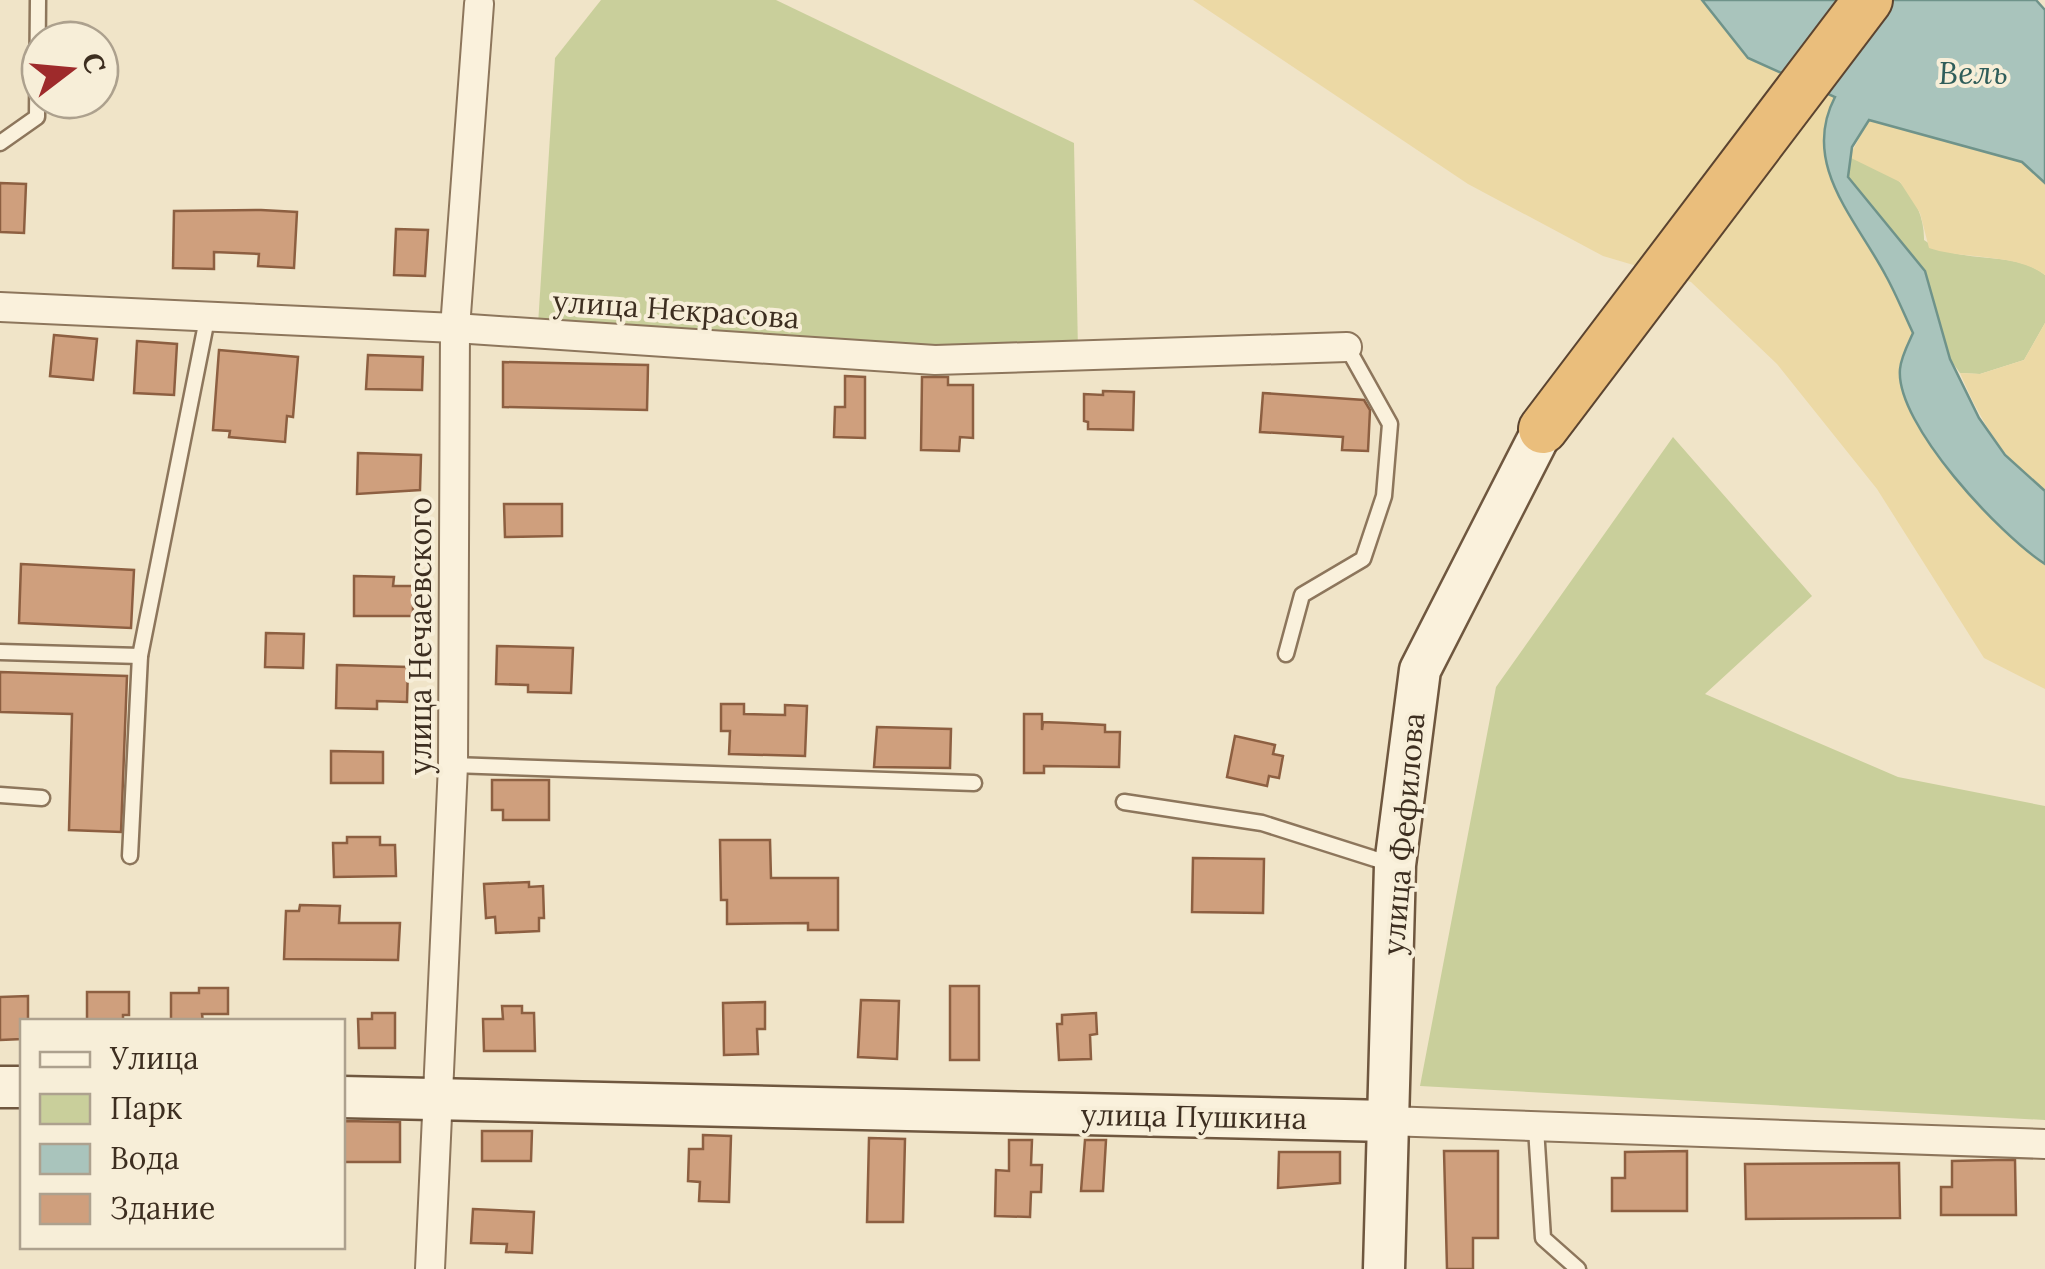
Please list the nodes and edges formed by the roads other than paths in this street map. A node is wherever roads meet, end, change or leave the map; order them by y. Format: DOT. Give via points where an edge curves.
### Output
graph roads {
  1 [pos="38,0"];
  2 [pos="1868,0"];
  3 [pos="479,4"];
  4 [pos="0,142"];
  5 [pos="0,308"];
  6 [pos="208,319"];
  7 [pos="455,328"];
  8 [pos="1347,348"];
  9 [pos="1544,429"];
  10 [pos="0,652"];
  11 [pos="1286,654"];
  12 [pos="140,656"];
  13 [pos="453,765"];
  14 [pos="974,783"];
  15 [pos="0,796"];
  16 [pos="42,798"];
  17 [pos="1124,802"];
  18 [pos="130,856"];
  19 [pos="1394,865"];
  20 [pos="345,1097"];
  21 [pos="438,1100"];
  22 [pos="1387,1121"];
  23 [pos="1536,1128"];
  24 [pos="2045,1144"];
  25 [pos="430,1269"];
  26 [pos="1384,1269"];
  27 [pos="1578,1269"];
  1 -- 4 [label="lane" via="37,117"];
  2 -- 9 [label="highway"];
  3 -- 7 [label="street, улица Нечаевского"];
  5 -- 6 [label="street, улица Некрасова"];
  6 -- 7 [label="street, улица Некрасова"];
  6 -- 12 [label="lane"];
  7 -- 8 [label="street, улица Некрасова" via="935,360"];
  7 -- 13 [label="street, улица Нечаевского"];
  8 -- 11 [label="lane" via="1390,424 1384,496 1363,559 1302,595"];
  9 -- 19 [label="main road, улица Фефилова" via="1420,670"];
  10 -- 12 [label="lane"];
  12 -- 18 [label="lane"];
  13 -- 14 [label="lane"];
  13 -- 21 [label="street, улица Нечаевского"];
  15 -- 16 [label="lane"];
  17 -- 19 [label="lane" via="1262,823"];
  19 -- 22 [label="main road, улица Фефилова"];
  20 -- 21 [label="main road, улица Пушкина"];
  21 -- 22 [label="main road, улица Пушкина"];
  21 -- 25 [label="street, улица Нечаевского"];
  22 -- 23 [label="street, улица Пушкина"];
  22 -- 26 [label="main road, улица Фефилова"];
  23 -- 24 [label="street, улица Пушкина"];
  23 -- 27 [label="lane" via="1543,1238"];
}
